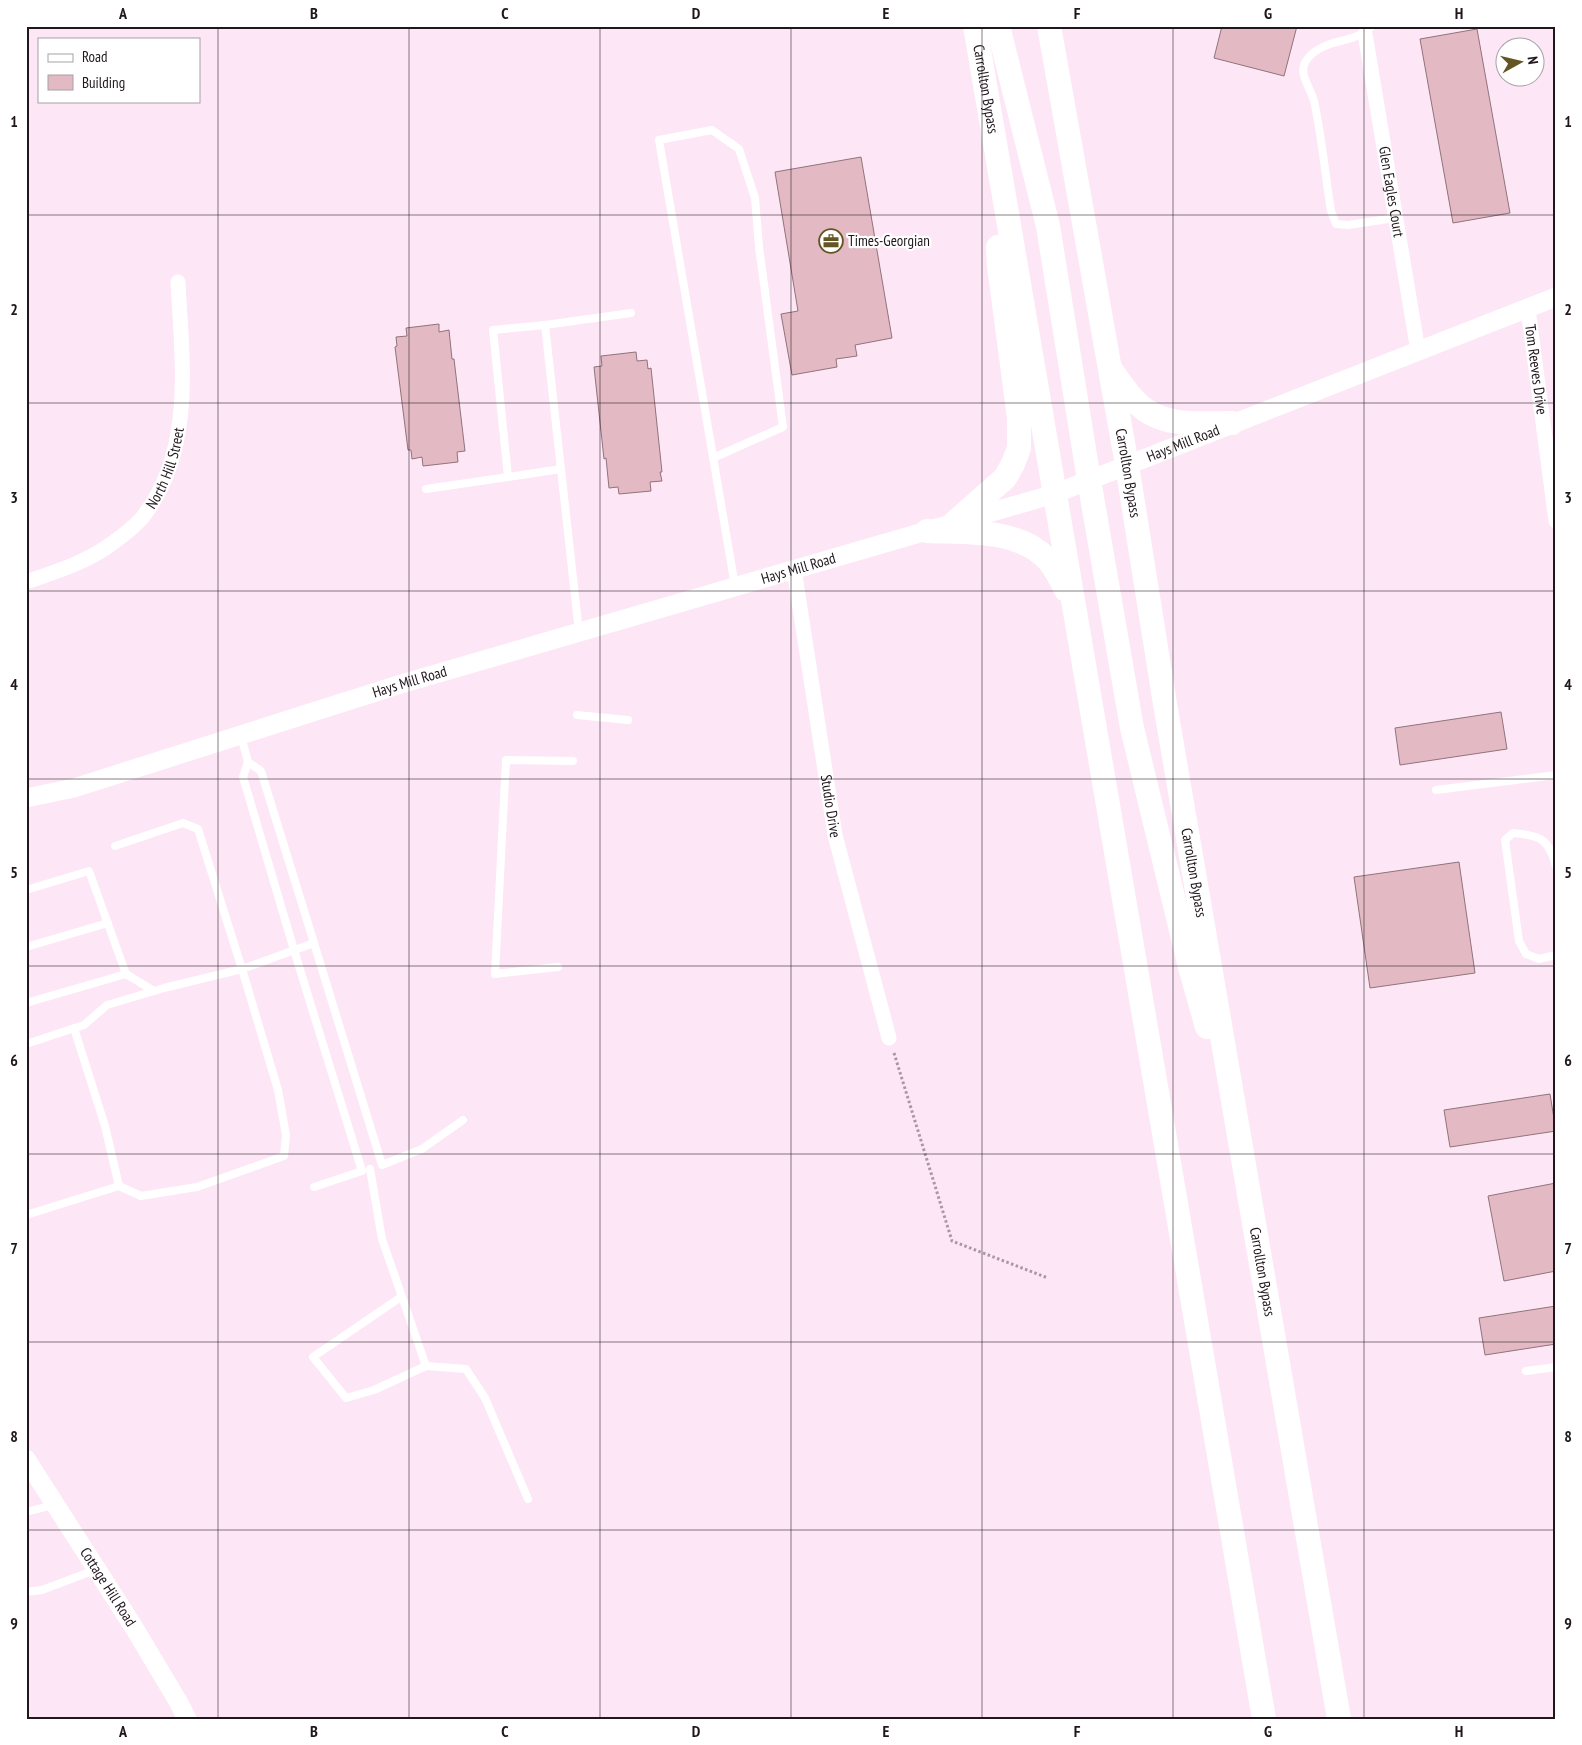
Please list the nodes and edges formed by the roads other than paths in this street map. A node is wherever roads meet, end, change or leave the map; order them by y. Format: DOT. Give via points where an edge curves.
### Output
graph roads {
  1 [pos="975,26"];
  2 [pos="998,26"];
  3 [pos="1049,26"];
  4 [pos="1368,30"];
  5 [pos="997,160"];
  6 [pos="1395,218"];
  7 [pos="178,282"];
  8 [pos="1556,297"];
  9 [pos="1528,309"];
  10 [pos="631,314"];
  11 [pos="545,325"];
  12 [pos="1418,351"];
  13 [pos="1108,365"];
  14 [pos="1232,423"];
  15 [pos="713,458"];
  16 [pos="1127,465"];
  17 [pos="561,469"];
  18 [pos="508,476"];
  19 [pos="1089,480"];
  20 [pos="426,489"];
  21 [pos="1054,494"];
  22 [pos="1556,521"];
  23 [pos="954,522"];
  24 [pos="927,531"];
  25 [pos="794,569"];
  26 [pos="26,582"];
  27 [pos="736,586"];
  28 [pos="1073,600"];
  29 [pos="579,632"];
  30 [pos="577,715"];
  31 [pos="628,720"];
  32 [pos="241,736"];
  33 [pos="573,761"];
  34 [pos="248,762"];
  35 [pos="1556,775"];
  36 [pos="1436,790"];
  37 [pos="26,798"];
  38 [pos="115,846"];
  39 [pos="1556,866"];
  40 [pos="26,890"];
  41 [pos="108,923"];
  42 [pos="314,943"];
  43 [pos="26,948"];
  44 [pos="294,950"];
  45 [pos="1556,955"];
  46 [pos="558,966"];
  47 [pos="242,969"];
  48 [pos="126,974"];
  49 [pos="154,991"];
  50 [pos="26,1003"];
  51 [pos="74,1028"];
  52 [pos="889,1038"];
  53 [pos="26,1044"];
  54 [pos="463,1120"];
  55 [pos="1238,1128"];
  56 [pos="382,1165"];
  57 [pos="366,1170"];
  58 [pos="119,1186"];
  59 [pos="314,1187"];
  60 [pos="26,1215"];
  61 [pos="401,1297"];
  62 [pos="426,1366"];
  63 [pos="1556,1367"];
  64 [pos="1526,1371"];
  65 [pos="26,1459"];
  66 [pos="528,1499"];
  67 [pos="55,1504"];
  68 [pos="26,1512"];
  69 [pos="97,1569"];
  70 [pos="26,1592"];
  71 [pos="187,1719"];
  72 [pos="1264,1719"];
  73 [pos="1339,1719"];
  1 -- 5 [label="main road, Carrollton Bypass"];
  2 -- 19 [label="main road" via="1048,226"];
  3 -- 13 [label="main road, Carrollton Bypass"];
  4 -- 6 [label="street, Glen Eagles Court"];
  4 -- 6 [label="lane" via="1321,46 1307,59 1303,69 1313,98 1331,211 1336,224"];
  5 -- 21 [label="main road, Carrollton Bypass"];
  5 -- 23 [label="main road" via="999,266 1019,418 1019,448 1005,478"];
  6 -- 12 [label="street, Glen Eagles Court"];
  7 -- 26 [label="street, North Hill Street" via="181,412 175,451 161,488 141,519 106,548 64,569"];
  8 -- 9 [label="street, Hays Mill Road"];
  9 -- 12 [label="street, Hays Mill Road"];
  9 -- 22 [label="street, Tom Reeves Drive"];
  10 -- 11 [label="lane"];
  11 -- 17 [label="lane"];
  11 -- 18 [label="lane" via="493,330"];
  12 -- 14 [label="street, Hays Mill Road"];
  13 -- 14 [label="main road" via="1124,389 1154,415 1175,422"];
  13 -- 16 [label="main road, Carrollton Bypass"];
  14 -- 16 [label="street, Hays Mill Road"];
  15 -- 15 [label="lane" via="659,140 712,130 739,149 755,198 783,427"];
  15 -- 27 [label="lane"];
  16 -- 19 [label="street, Hays Mill Road"];
  16 -- 55 [label="main road, Carrollton Bypass"];
  17 -- 18 [label="lane"];
  17 -- 29 [label="lane"];
  18 -- 20 [label="lane"];
  19 -- 21 [label="street, Hays Mill Road"];
  19 -- 55 [label="main road" via="1132,728 1190,967"];
  21 -- 23 [label="street, Hays Mill Road"];
  21 -- 28 [label="main road, Carrollton Bypass"];
  23 -- 24 [label="street, Hays Mill Road"];
  24 -- 25 [label="street, Hays Mill Road"];
  24 -- 28 [label="main road" via="1014,538 1048,560"];
  25 -- 27 [label="street, Hays Mill Road"];
  25 -- 52 [label="street, Studio Drive" via="835,835"];
  27 -- 29 [label="street, Hays Mill Road"];
  28 -- 72 [label="main road, Carrollton Bypass"];
  29 -- 32 [label="street, Hays Mill Road" via="401,684"];
  30 -- 31 [label="lane"];
  32 -- 34 [label="lane"];
  32 -- 37 [label="street, Hays Mill Road" via="74,788"];
  33 -- 46 [label="lane" via="506,760 495,974"];
  34 -- 42 [label="lane" via="261,771"];
  34 -- 44 [label="lane" via="243,777"];
  35 -- 36 [label="lane"];
  38 -- 47 [label="lane" via="183,824 198,829"];
  39 -- 45 [label="lane" via="1547,843 1528,834 1513,833 1505,840 1520,942 1526,954 1539,959"];
  40 -- 41 [label="lane" via="89,872"];
  41 -- 43 [label="lane"];
  41 -- 48 [label="lane"];
  42 -- 44 [label="lane"];
  42 -- 56 [label="lane"];
  44 -- 47 [label="lane"];
  44 -- 57 [label="lane"];
  47 -- 49 [label="lane"];
  47 -- 58 [label="lane" via="278,1090 286,1135 284,1156 197,1187 141,1196"];
  48 -- 49 [label="lane"];
  48 -- 50 [label="lane"];
  49 -- 51 [label="lane" via="107,1005 84,1025"];
  51 -- 53 [label="lane"];
  51 -- 58 [label="lane" via="105,1126"];
  54 -- 56 [label="lane" via="422,1149"];
  55 -- 73 [label="main road, Carrollton Bypass"];
  56 -- 57 [label="lane"];
  57 -- 59 [label="lane"];
  57 -- 61 [label="lane" via="382,1239"];
  58 -- 60 [label="lane"];
  61 -- 62 [label="lane"];
  61 -- 62 [label="lane" via="313,1357 346,1398 374,1390"];
  62 -- 66 [label="lane" via="466,1370 485,1398"];
  63 -- 64 [label="lane"];
  65 -- 67 [label="street, Cottage Hill Road"];
  67 -- 68 [label="lane"];
  67 -- 69 [label="street, Cottage Hill Road"];
  69 -- 70 [label="lane" via="42,1590"];
  69 -- 71 [label="street, Cottage Hill Road"];
}
